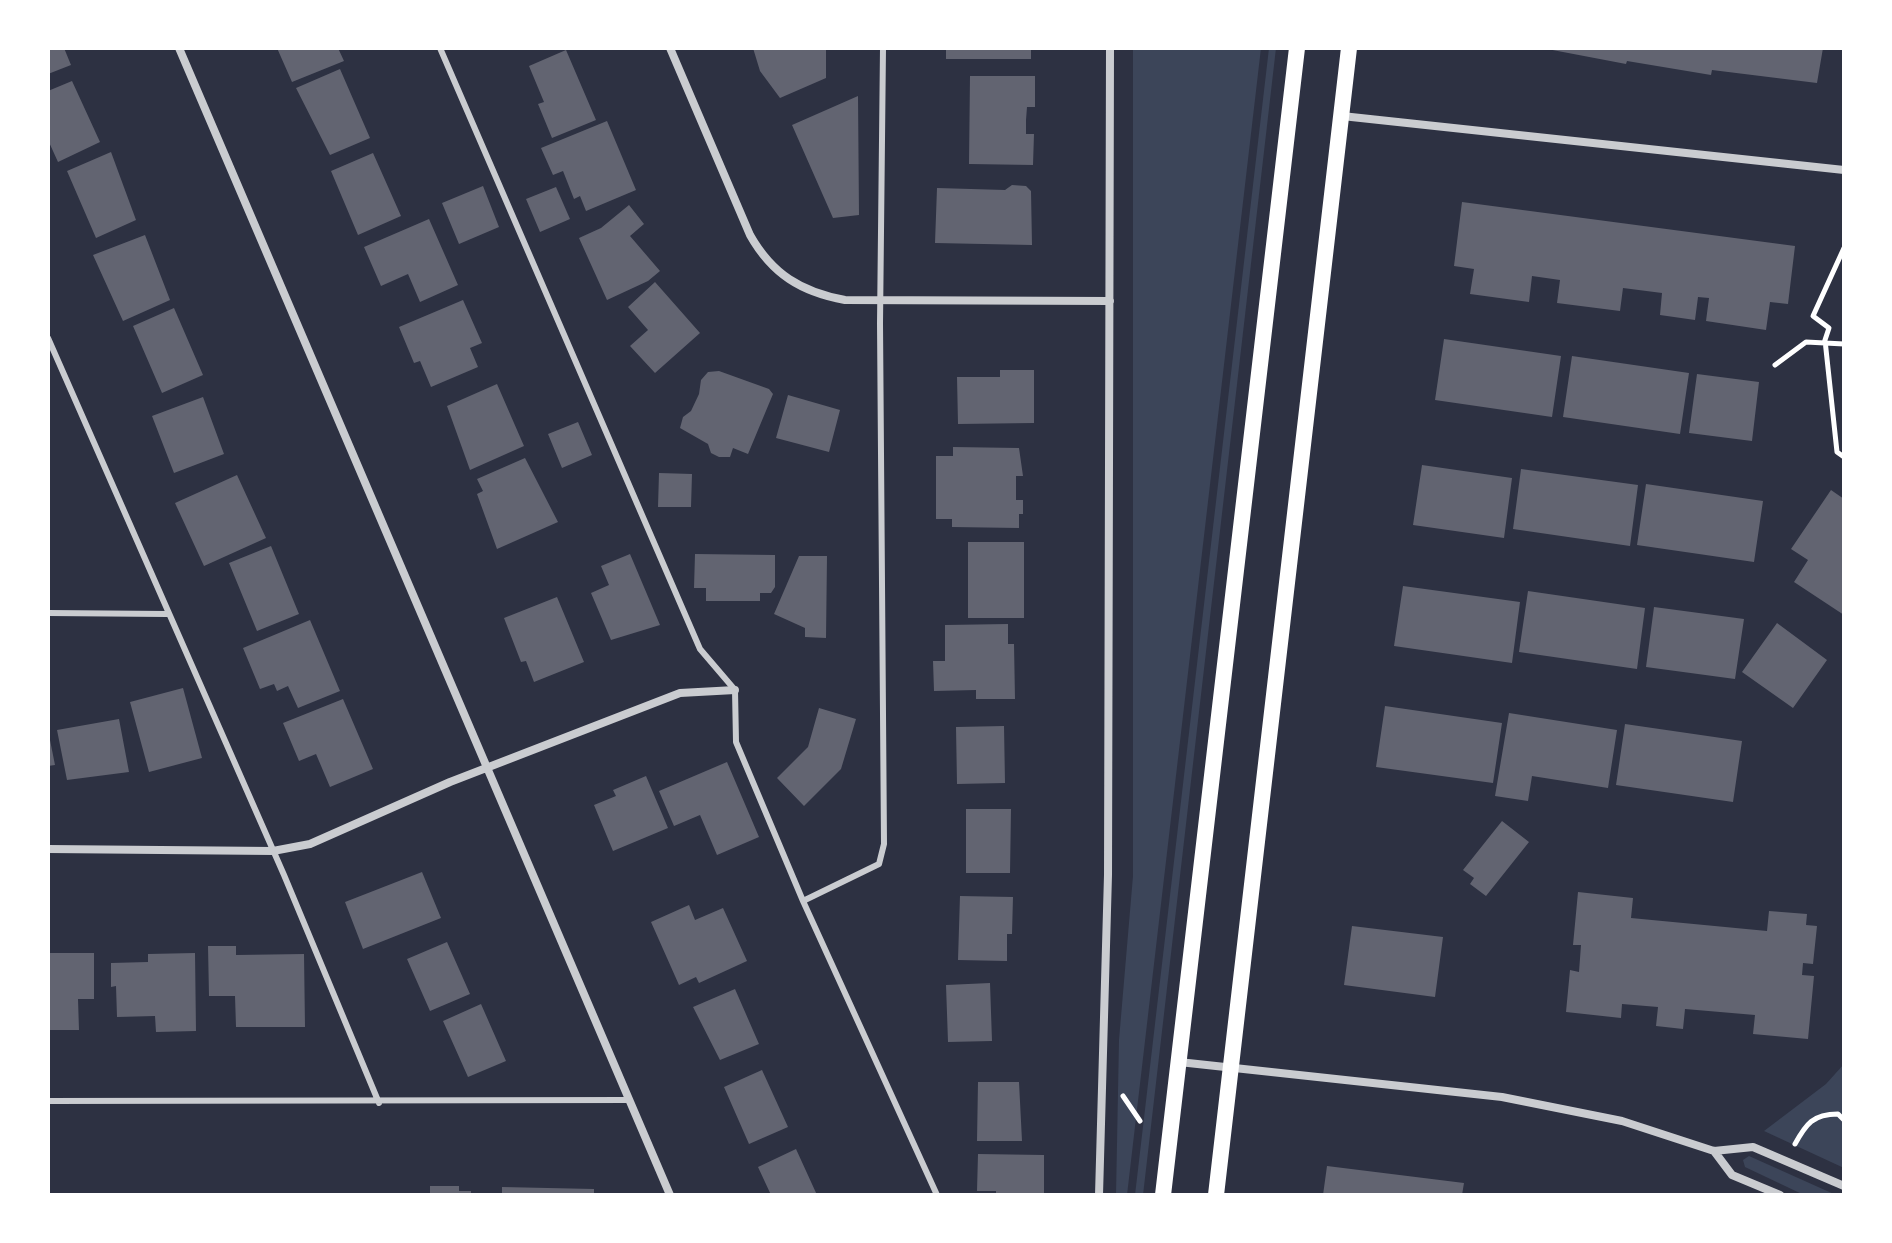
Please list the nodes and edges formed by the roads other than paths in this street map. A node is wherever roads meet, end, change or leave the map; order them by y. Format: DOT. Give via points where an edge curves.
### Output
graph roads {
  1 [pos="179,48"];
  2 [pos="440,48"];
  3 [pos="670,48"];
  4 [pos="883,48"];
  5 [pos="1110,48"];
  6 [pos="1297,48"];
  7 [pos="1349,48"];
  8 [pos="1342,116"];
  9 [pos="1844,170"];
  10 [pos="881,300"];
  11 [pos="1110,301"];
  12 [pos="48,338"];
  13 [pos="48,613"];
  14 [pos="167,614"];
  15 [pos="735,690"];
  16 [pos="485,769"];
  17 [pos="48,849"];
  18 [pos="273,851"];
  19 [pos="803,901"];
  20 [pos="1179,1061"];
  21 [pos="1230,1067"];
  22 [pos="628,1100"];
  23 [pos="48,1101"];
  24 [pos="379,1103"];
  25 [pos="1714,1151"];
  26 [pos="1844,1186"];
  27 [pos="670,1195"];
  28 [pos="937,1195"];
  29 [pos="1099,1195"];
  30 [pos="1163,1195"];
  31 [pos="1216,1195"];
  32 [pos="1780,1195"];
  1 -- 16 [label="street"];
  2 -- 15 [label="lane" via="700,649"];
  3 -- 10 [label="street" via="760,254 790,282 811,292 845,300"];
  4 -- 10 [label="lane"];
  5 -- 11 [label="street"];
  6 -- 20 [label="main road"];
  7 -- 8 [label="main road"];
  8 -- 9 [label="street"];
  8 -- 21 [label="main road"];
  10 -- 11 [label="street"];
  10 -- 19 [label="lane" via="884,844 879,864"];
  11 -- 29 [label="street" via="1108,875"];
  12 -- 14 [label="lane"];
  13 -- 14 [label="lane"];
  14 -- 18 [label="lane"];
  15 -- 16 [label="street" via="680,693"];
  15 -- 19 [label="lane" via="736,742"];
  16 -- 18 [label="street" via="310,844"];
  16 -- 22 [label="street"];
  17 -- 18 [label="street"];
  18 -- 24 [label="lane"];
  19 -- 28 [label="lane"];
  20 -- 21 [label="street"];
  20 -- 30 [label="main road"];
  21 -- 25 [label="street" via="1502,1097 1622,1121"];
  21 -- 31 [label="main road"];
  22 -- 24 [label="lane"];
  22 -- 27 [label="street"];
  23 -- 24 [label="lane"];
  25 -- 26 [label="street" via="1753,1147"];
  25 -- 32 [label="street" via="1732,1175"];
}
